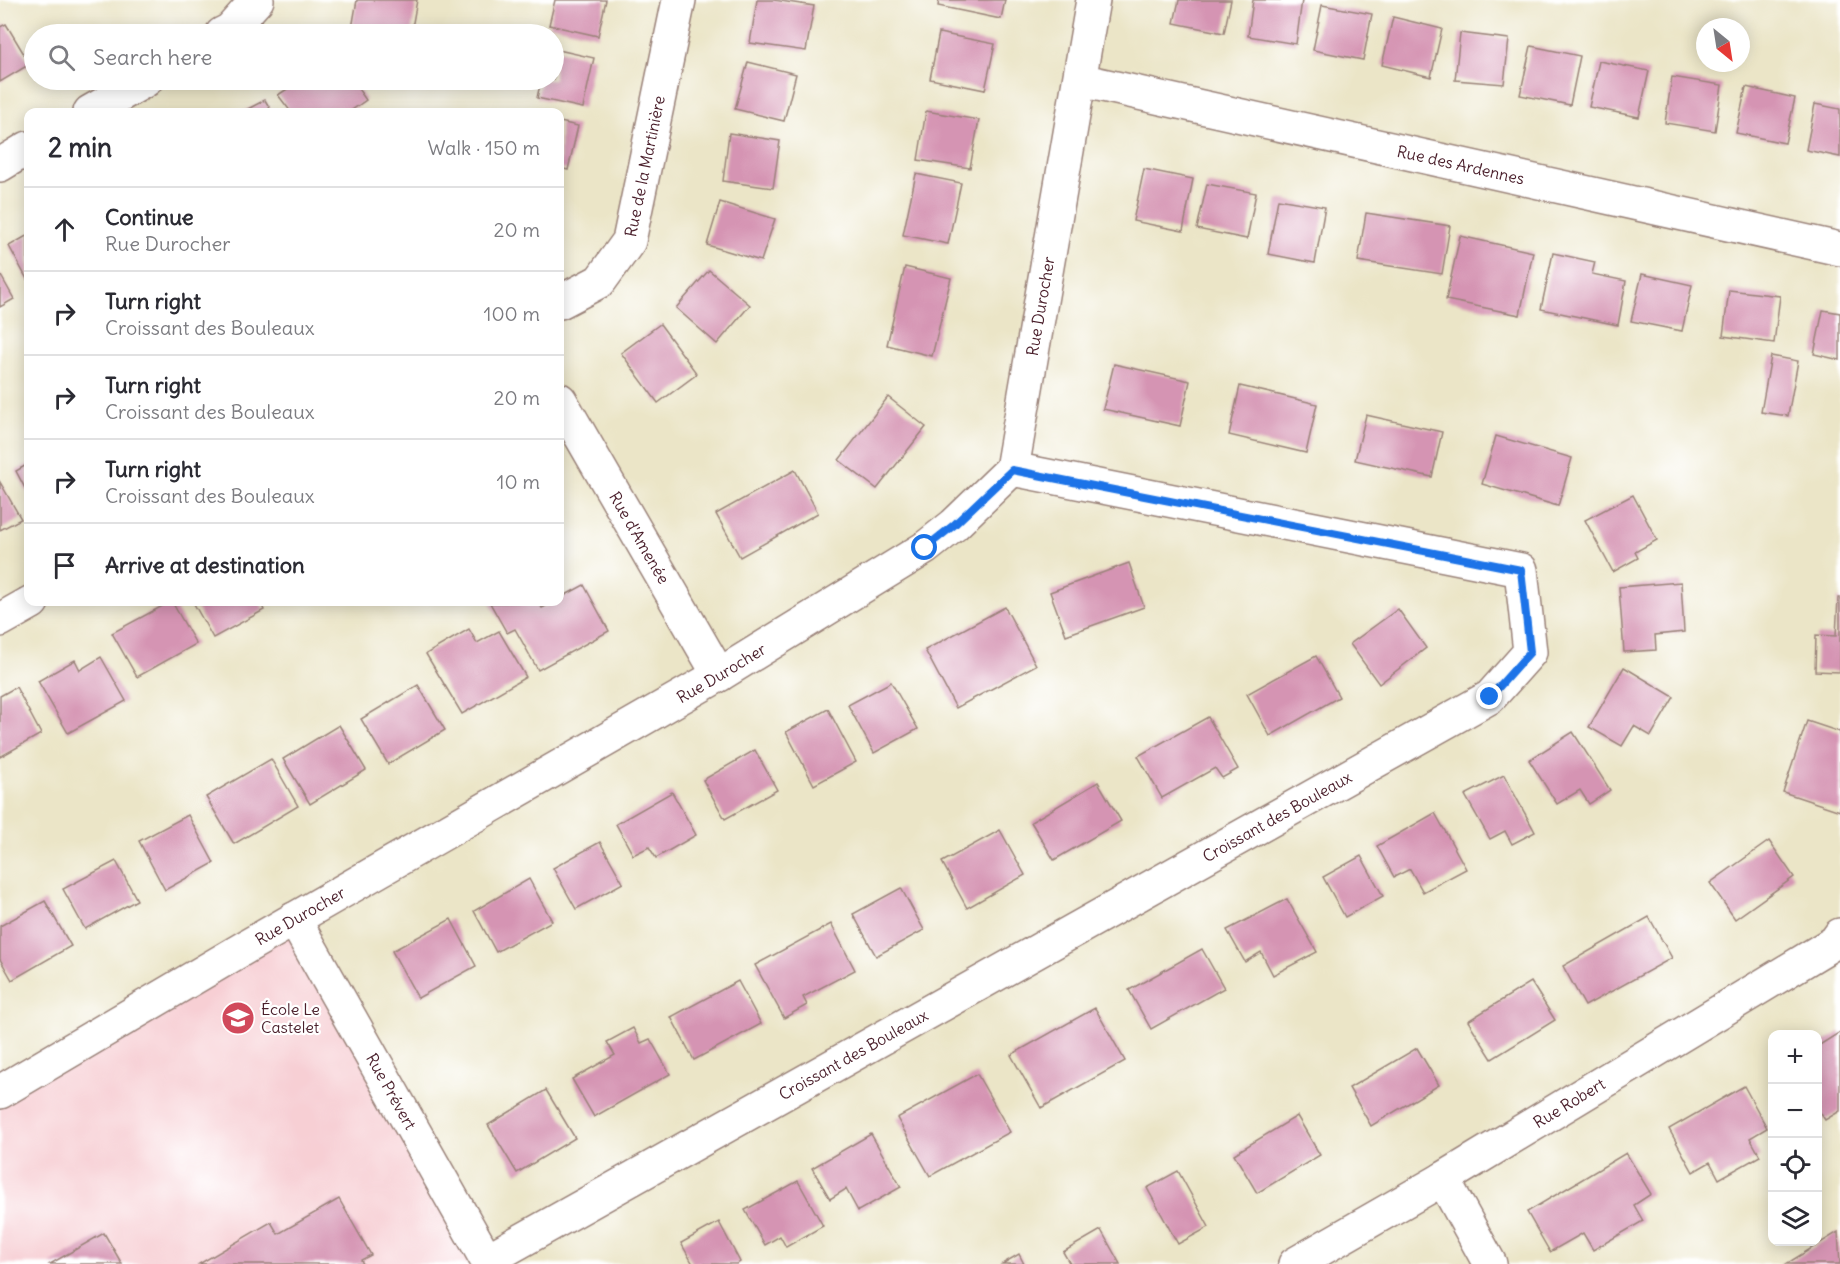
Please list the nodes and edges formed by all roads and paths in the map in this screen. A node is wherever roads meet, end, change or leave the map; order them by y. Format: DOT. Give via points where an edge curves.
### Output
graph roads {
  1 [pos="257,0"];
  2 [pos="679,0"];
  3 [pos="1093,0"];
  4 [pos="235,24"];
  5 [pos="1080,80"];
  6 [pos="128,90"];
  7 [pos="97,108"];
  8 [pos="24,150"];
  9 [pos="0,165"];
  10 [pos="1840,249"];
  11 [pos="564,300"];
  12 [pos="564,407"];
  13 [pos="1012,470"];
  14 [pos="25,606"];
  15 [pos="0,620"];
  16 [pos="719,675"];
  17 [pos="294,919"];
  18 [pos="1840,934"];
  19 [pos="0,1092"];
  20 [pos="1443,1179"];
  21 [pos="488,1262"];
  22 [pos="1295,1264"];
  23 [pos="1490,1264"];
  1 -- 4 [label="street"];
  2 -- 11 [label="street, Rue de la Martinière" via="629,241 600,281"];
  3 -- 5 [label="street, Rue Durocher"];
  5 -- 10 [label="street, Rue des Ardennes"];
  5 -- 13 [label="street, Rue Durocher"];
  6 -- 7 [label="street"];
  8 -- 9 [label="street"];
  12 -- 16 [label="street, Rue d'Amenée"];
  13 -- 16 [label="street, Rue Durocher" via="925,548"];
  13 -- 21 [label="street, Croissant des Bouleaux" via="1521,570 1530,652 1490,697"];
  14 -- 15 [label="street"];
  16 -- 17 [label="street, Rue Durocher"];
  17 -- 19 [label="street, Rue Durocher"];
  17 -- 21 [label="street, Rue Prévert"];
  18 -- 20 [label="street, Rue Robert" via="1835,942"];
  20 -- 22 [label="street, Rue Robert"];
  20 -- 23 [label="street"];
}
